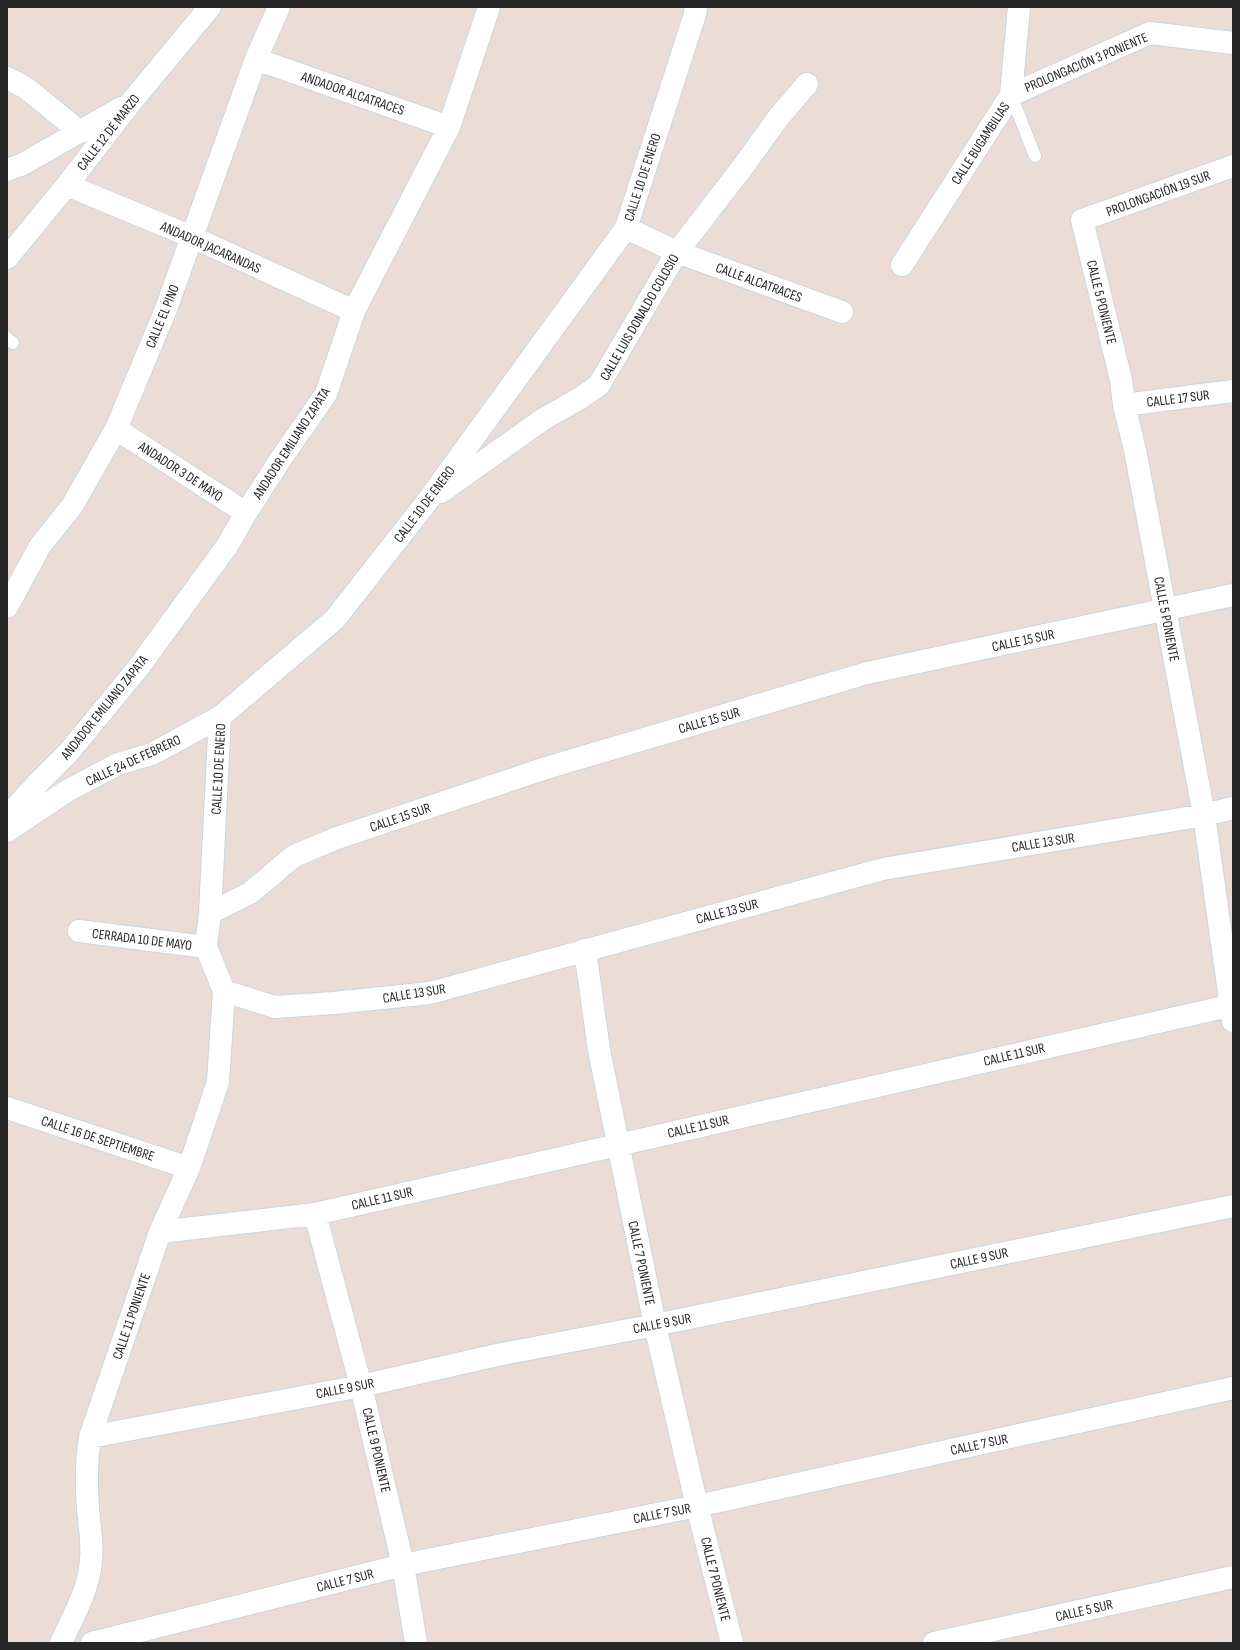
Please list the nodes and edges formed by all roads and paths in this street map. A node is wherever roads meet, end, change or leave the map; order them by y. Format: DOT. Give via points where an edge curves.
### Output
graph roads {
  1 [pos="210,7"];
  2 [pos="279,7"];
  3 [pos="489,7"];
  4 [pos="695,7"];
  5 [pos="1019,7"];
  6 [pos="1233,43"];
  7 [pos="256,60"];
  8 [pos="7,78"];
  9 [pos="807,84"];
  10 [pos="1010,95"];
  11 [pos="132,101"];
  12 [pos="449,127"];
  13 [pos="80,132"];
  14 [pos="1035,156"];
  15 [pos="1233,166"];
  16 [pos="7,170"];
  17 [pos="67,185"];
  18 [pos="1082,220"];
  19 [pos="626,228"];
  20 [pos="192,237"];
  21 [pos="677,252"];
  22 [pos="7,258"];
  23 [pos="902,265"];
  24 [pos="354,311"];
  25 [pos="842,312"];
  26 [pos="1233,391"];
  27 [pos="1124,405"];
  28 [pos="116,429"];
  29 [pos="426,503"];
  30 [pos="246,513"];
  31 [pos="1233,595"];
  32 [pos="7,607"];
  33 [pos="1166,610"];
  34 [pos="220,717"];
  35 [pos="1233,808"];
  36 [pos="1204,815"];
  37 [pos="7,830"];
  38 [pos="210,913"];
  39 [pos="79,931"];
  40 [pos="206,947"];
  41 [pos="585,950"];
  42 [pos="224,991"];
  43 [pos="1232,1010"];
  44 [pos="7,1108"];
  45 [pos="617,1144"];
  46 [pos="189,1168"];
  47 [pos="1233,1206"];
  48 [pos="315,1214"];
  49 [pos="160,1232"];
  50 [pos="655,1325"];
  51 [pos="362,1386"];
  52 [pos="1233,1388"];
  53 [pos="90,1437"];
  54 [pos="697,1506"];
  55 [pos="403,1565"];
  56 [pos="1233,1577"];
  57 [pos="61,1643"];
  58 [pos="92,1643"];
  59 [pos="416,1643"];
  60 [pos="732,1643"];
  61 [pos="934,1643"];
  1 -- 11 [label="street, CALLE 12 DE MARZO"];
  2 -- 7 [label="street, CALLE EL PINO"];
  3 -- 12 [label="street, ANDADOR EMILIANO ZAPATA"];
  4 -- 19 [label="street, CALLE 10 DE ENERO" via="696,11"];
  5 -- 10 [label="street, CALLE BUGAMBILIAS"];
  6 -- 10 [label="street, PROLONGACIÓN 3 PONIENTE" via="1150,33"];
  7 -- 12 [label="street, ANDADOR ALCATRACES"];
  7 -- 20 [label="street, CALLE EL PINO"];
  8 -- 13 [label="street" via="26,88"];
  9 -- 21 [label="street, CALLE LUIS DONALDO COLOSIO" via="778,118"];
  10 -- 14 [label="lane"];
  10 -- 23 [label="street, CALLE BUGAMBILIAS"];
  11 -- 13 [label="street"];
  11 -- 17 [label="street, CALLE 12 DE MARZO"];
  12 -- 24 [label="street, ANDADOR EMILIANO ZAPATA"];
  13 -- 16 [label="street" via="24,164"];
  15 -- 18 [label="street, PROLONGACIÓN 19 SUR"];
  17 -- 20 [label="street, ANDADOR JACARANDAS"];
  17 -- 22 [label="street, CALLE 12 DE MARZO"];
  18 -- 27 [label="street, CALLE 5 PONIENTE" via="1121,380"];
  19 -- 21 [label="street, CALLE ALCATRACES"];
  19 -- 29 [label="street, CALLE 10 DE ENERO"];
  20 -- 24 [label="street, ANDADOR JACARANDAS"];
  20 -- 28 [label="street, CALLE EL PINO" via="166,309"];
  21 -- 25 [label="street, CALLE ALCATRACES"];
  21 -- 29 [label="street, CALLE LUIS DONALDO COLOSIO" via="600,385 542,420"];
  24 -- 30 [label="street, ANDADOR EMILIANO ZAPATA" via="326,394"];
  26 -- 27 [label="street, CALLE 17 SUR"];
  27 -- 33 [label="street, CALLE 5 PONIENTE"];
  28 -- 30 [label="street, ANDADOR 3 DE MAYO"];
  28 -- 32 [label="street, CALLE EL PINO" via="72,506 40,546"];
  29 -- 34 [label="street, CALLE 10 DE ENERO" via="336,619"];
  30 -- 37 [label="street, ANDADOR EMILIANO ZAPATA" via="227,546 138,668 68,753 17,806"];
  31 -- 33 [label="street, CALLE 15 SUR"];
  33 -- 36 [label="street, CALLE 5 PONIENTE"];
  33 -- 38 [label="street, CALLE 15 SUR" via="867,673 546,768 338,838 294,856 250,892"];
  34 -- 37 [label="street, CALLE 24 DE FEBRERO" via="152,754 118,764 67,791"];
  34 -- 38 [label="street, CALLE 10 DE ENERO"];
  35 -- 36 [label="street, CALLE 13 SUR"];
  36 -- 41 [label="street, CALLE 13 SUR" via="883,869"];
  36 -- 43 [label="street, CALLE 5 PONIENTE"];
  38 -- 40 [label="street, CALLE 10 DE ENERO"];
  39 -- 40 [label="street, CERRADA 10 DE MAYO"];
  40 -- 42 [label="street, CALLE 10 DE ENERO"];
  41 -- 42 [label="street, CALLE 13 SUR" via="423,994 334,1004 275,1007"];
  41 -- 45 [label="street, CALLE 7 PONIENTE" via="599,1050"];
  42 -- 46 [label="street, CALLE 11 PONIENTE" via="218,1082"];
  43 -- 45 [label="street, CALLE 11 SUR"];
  44 -- 46 [label="street, CALLE 16 DE SEPTIEMBRE"];
  45 -- 48 [label="street, CALLE 11 SUR"];
  45 -- 50 [label="street, CALLE 7 PONIENTE"];
  46 -- 49 [label="street, CALLE 11 PONIENTE"];
  47 -- 50 [label="street, CALLE 9 SUR"];
  48 -- 49 [label="street, CALLE 11 SUR"];
  48 -- 51 [label="street, CALLE 9 PONIENTE"];
  49 -- 53 [label="street, CALLE 11 PONIENTE"];
  50 -- 51 [label="street, CALLE 9 SUR" via="497,1355"];
  50 -- 54 [label="street, CALLE 7 PONIENTE"];
  51 -- 53 [label="street, CALLE 9 SUR"];
  51 -- 55 [label="street, CALLE 9 PONIENTE"];
  52 -- 54 [label="street, CALLE 7 SUR"];
  53 -- 57 [label="street, CALLE 11 PONIENTE" via="86,1462 88,1510 92,1533 91,1561 82,1600"];
  54 -- 55 [label="street, CALLE 7 SUR"];
  54 -- 60 [label="street, CALLE 7 PONIENTE"];
  55 -- 58 [label="street, CALLE 7 SUR"];
  55 -- 59 [label="street, CALLE 9 PONIENTE"];
  56 -- 61 [label="street, CALLE 5 SUR"];
}
